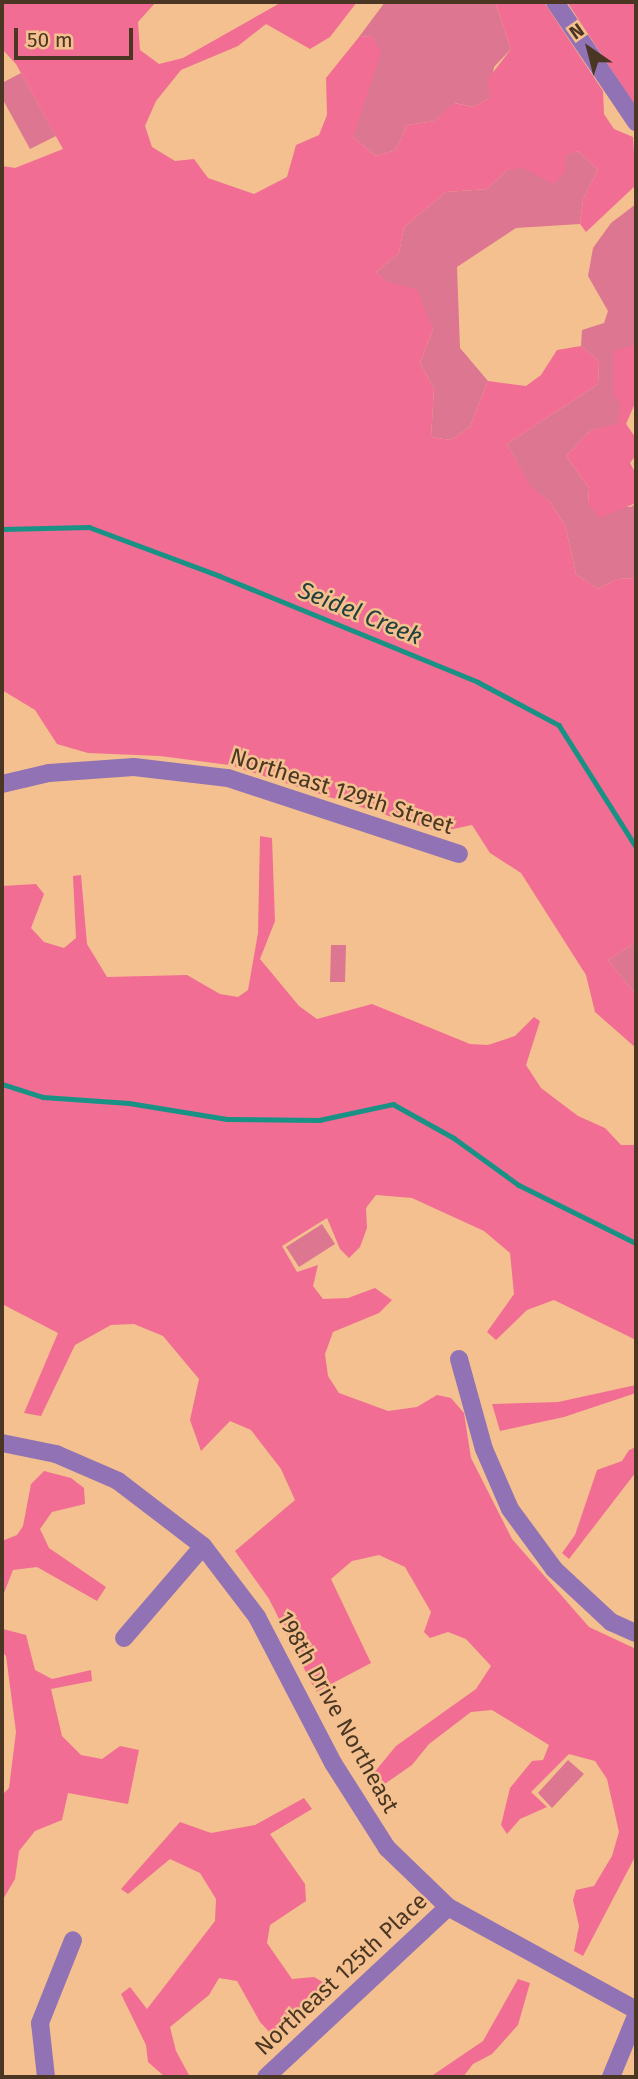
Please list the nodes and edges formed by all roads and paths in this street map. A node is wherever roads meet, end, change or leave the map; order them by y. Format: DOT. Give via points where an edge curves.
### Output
graph roads {
  1 [pos="555,2"];
  2 [pos="636,122"];
  3 [pos="2,784"];
  4 [pos="458,854"];
  5 [pos="459,1359"];
  6 [pos="2,1443"];
  7 [pos="203,1546"];
  8 [pos="636,1633"];
  9 [pos="124,1638"];
  10 [pos="449,1908"];
  11 [pos="73,1940"];
  12 [pos="636,2010"];
  13 [pos="636,2016"];
  14 [pos="46,2077"];
  15 [pos="266,2077"];
  16 [pos="611,2077"];
  1 -- 2 [label="street"];
  3 -- 4 [label="street, Northeast 129th Street" via="48,773 134,767 229,778"];
  5 -- 8 [label="street" via="484,1449 510,1509 554,1569 611,1622"];
  6 -- 7 [label="street, 198th Drive Northeast" via="56,1454 118,1481"];
  7 -- 9 [label="street"];
  7 -- 10 [label="street, 198th Drive Northeast" via="257,1617 359,1808 387,1848"];
  10 -- 12 [label="street, 198th Drive Northeast"];
  10 -- 15 [label="street, Northeast 125th Place"];
  11 -- 14 [label="street" via="40,2023"];
  13 -- 16 [label="street"];
}
